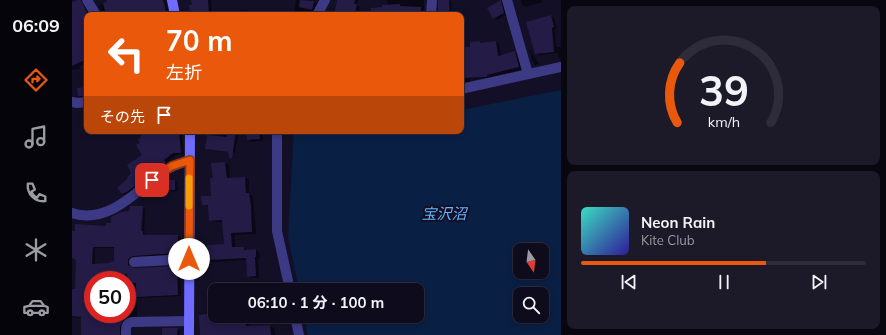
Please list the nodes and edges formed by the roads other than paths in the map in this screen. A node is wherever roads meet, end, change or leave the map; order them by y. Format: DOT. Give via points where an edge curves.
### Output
graph roads {
  1 [pos="87,0"];
  2 [pos="172,0"];
  3 [pos="325,0"];
  4 [pos="432,0"];
  5 [pos="507,0"];
  6 [pos="94,12"];
  7 [pos="174,12"];
  8 [pos="318,12"];
  9 [pos="432,12"];
  10 [pos="561,67"];
  11 [pos="528,74"];
  12 [pos="464,88"];
  13 [pos="72,102"];
  14 [pos="84,102"];
  15 [pos="190,134"];
  16 [pos="277,134"];
  17 [pos="190,160"];
  18 [pos="72,213"];
  19 [pos="189,259"];
  20 [pos="134,262"];
  21 [pos="288,283"];
  22 [pos="189,321"];
  23 [pos="296,323"];
  24 [pos="126,335"];
  25 [pos="189,335"];
  26 [pos="299,335"];
  1 -- 6 [label="street"];
  2 -- 7 [label="main road"];
  3 -- 8 [label="street"];
  4 -- 9 [label="street"];
  5 -- 11 [label="street"];
  10 -- 11 [label="street"];
  11 -- 12 [label="street"];
  13 -- 14 [label="street"];
  15 -- 17 [label="main road"];
  16 -- 21 [label="street" via="277,231"];
  17 -- 18 [label="street" via="162,172 132,196 100,215 85,216"];
  17 -- 19 [label="main road"];
  19 -- 20 [label="street"];
  19 -- 22 [label="main road"];
  22 -- 24 [label="street" via="132,322 127,324"];
  22 -- 25 [label="main road"];
  23 -- 26 [label="street"];
}
